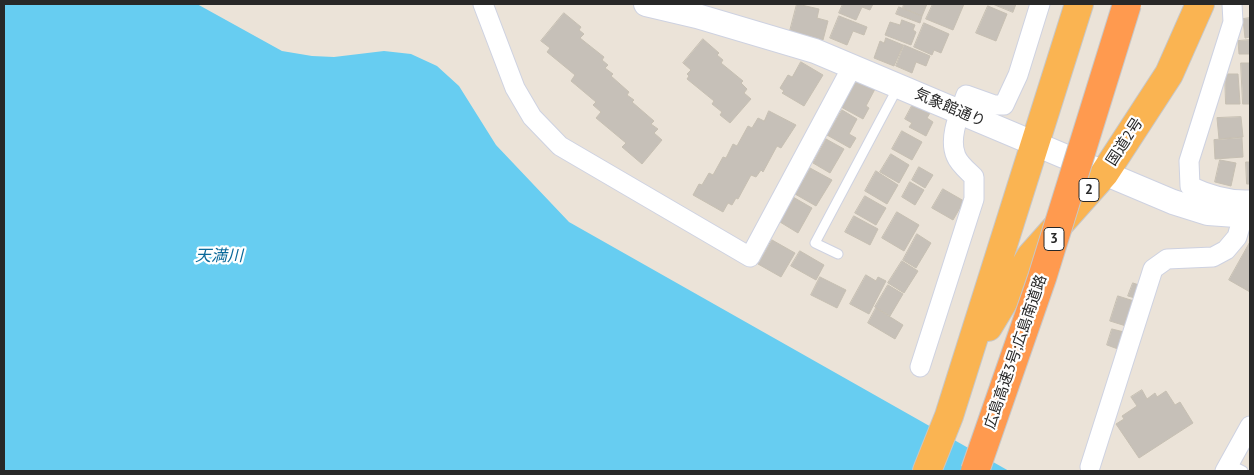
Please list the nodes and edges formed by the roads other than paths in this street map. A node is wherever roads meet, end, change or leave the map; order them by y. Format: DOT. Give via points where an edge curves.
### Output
graph roads {
  1 [pos="483,4"];
  2 [pos="646,4"];
  3 [pos="1040,4"];
  4 [pos="1079,4"];
  5 [pos="1127,4"];
  6 [pos="1200,4"];
  7 [pos="1232,4"];
  8 [pos="852,67"];
  9 [pos="899,86"];
  10 [pos="960,112"];
  11 [pos="1034,144"];
  12 [pos="1104,174"];
  13 [pos="1248,211"];
  14 [pos="838,254"];
  15 [pos="964,367"];
  16 [pos="920,368"];
  17 [pos="1250,426"];
  18 [pos="1090,467"];
  19 [pos="1232,469"];
  20 [pos="927,471"];
  21 [pos="975,471"];
  1 -- 8 [label="street" via="515,88 532,117 560,146 750,257"];
  2 -- 8 [label="street, 気象館通り" via="815,51"];
  3 -- 10 [label="street" via="1018,75 1004,105 994,105 966,95"];
  4 -- 11 [label="highway, 国道2号 / 2"];
  5 -- 21 [label="highway, 広島高速3号;広島南道路 / 3, bridge" via="1042,278"];
  6 -- 12 [label="highway, 国道2号 / 2" via="1170,74"];
  7 -- 13 [label="street" via="1233,22 1189,161 1190,186 1208,195 1241,200"];
  8 -- 9 [label="street, 気象館通り"];
  9 -- 10 [label="street, 気象館通り"];
  9 -- 14 [label="lane" via="815,243"];
  10 -- 11 [label="street, 気象館通り"];
  10 -- 16 [label="street" via="953,141 956,157 974,178 974,199"];
  11 -- 12 [label="street, 気象館通り"];
  11 -- 15 [label="highway, 国道2号 / 2"];
  12 -- 13 [label="street, 気象館通り" via="1208,213"];
  12 -- 15 [label="highway, 国道2号 / 2" via="1031,256"];
  13 -- 18 [label="street" via="1238,237 1226,250 1213,257 1167,259 1153,269"];
  15 -- 20 [label="highway, 国道2号 / 2"];
  17 -- 19 [label="street"];
}
